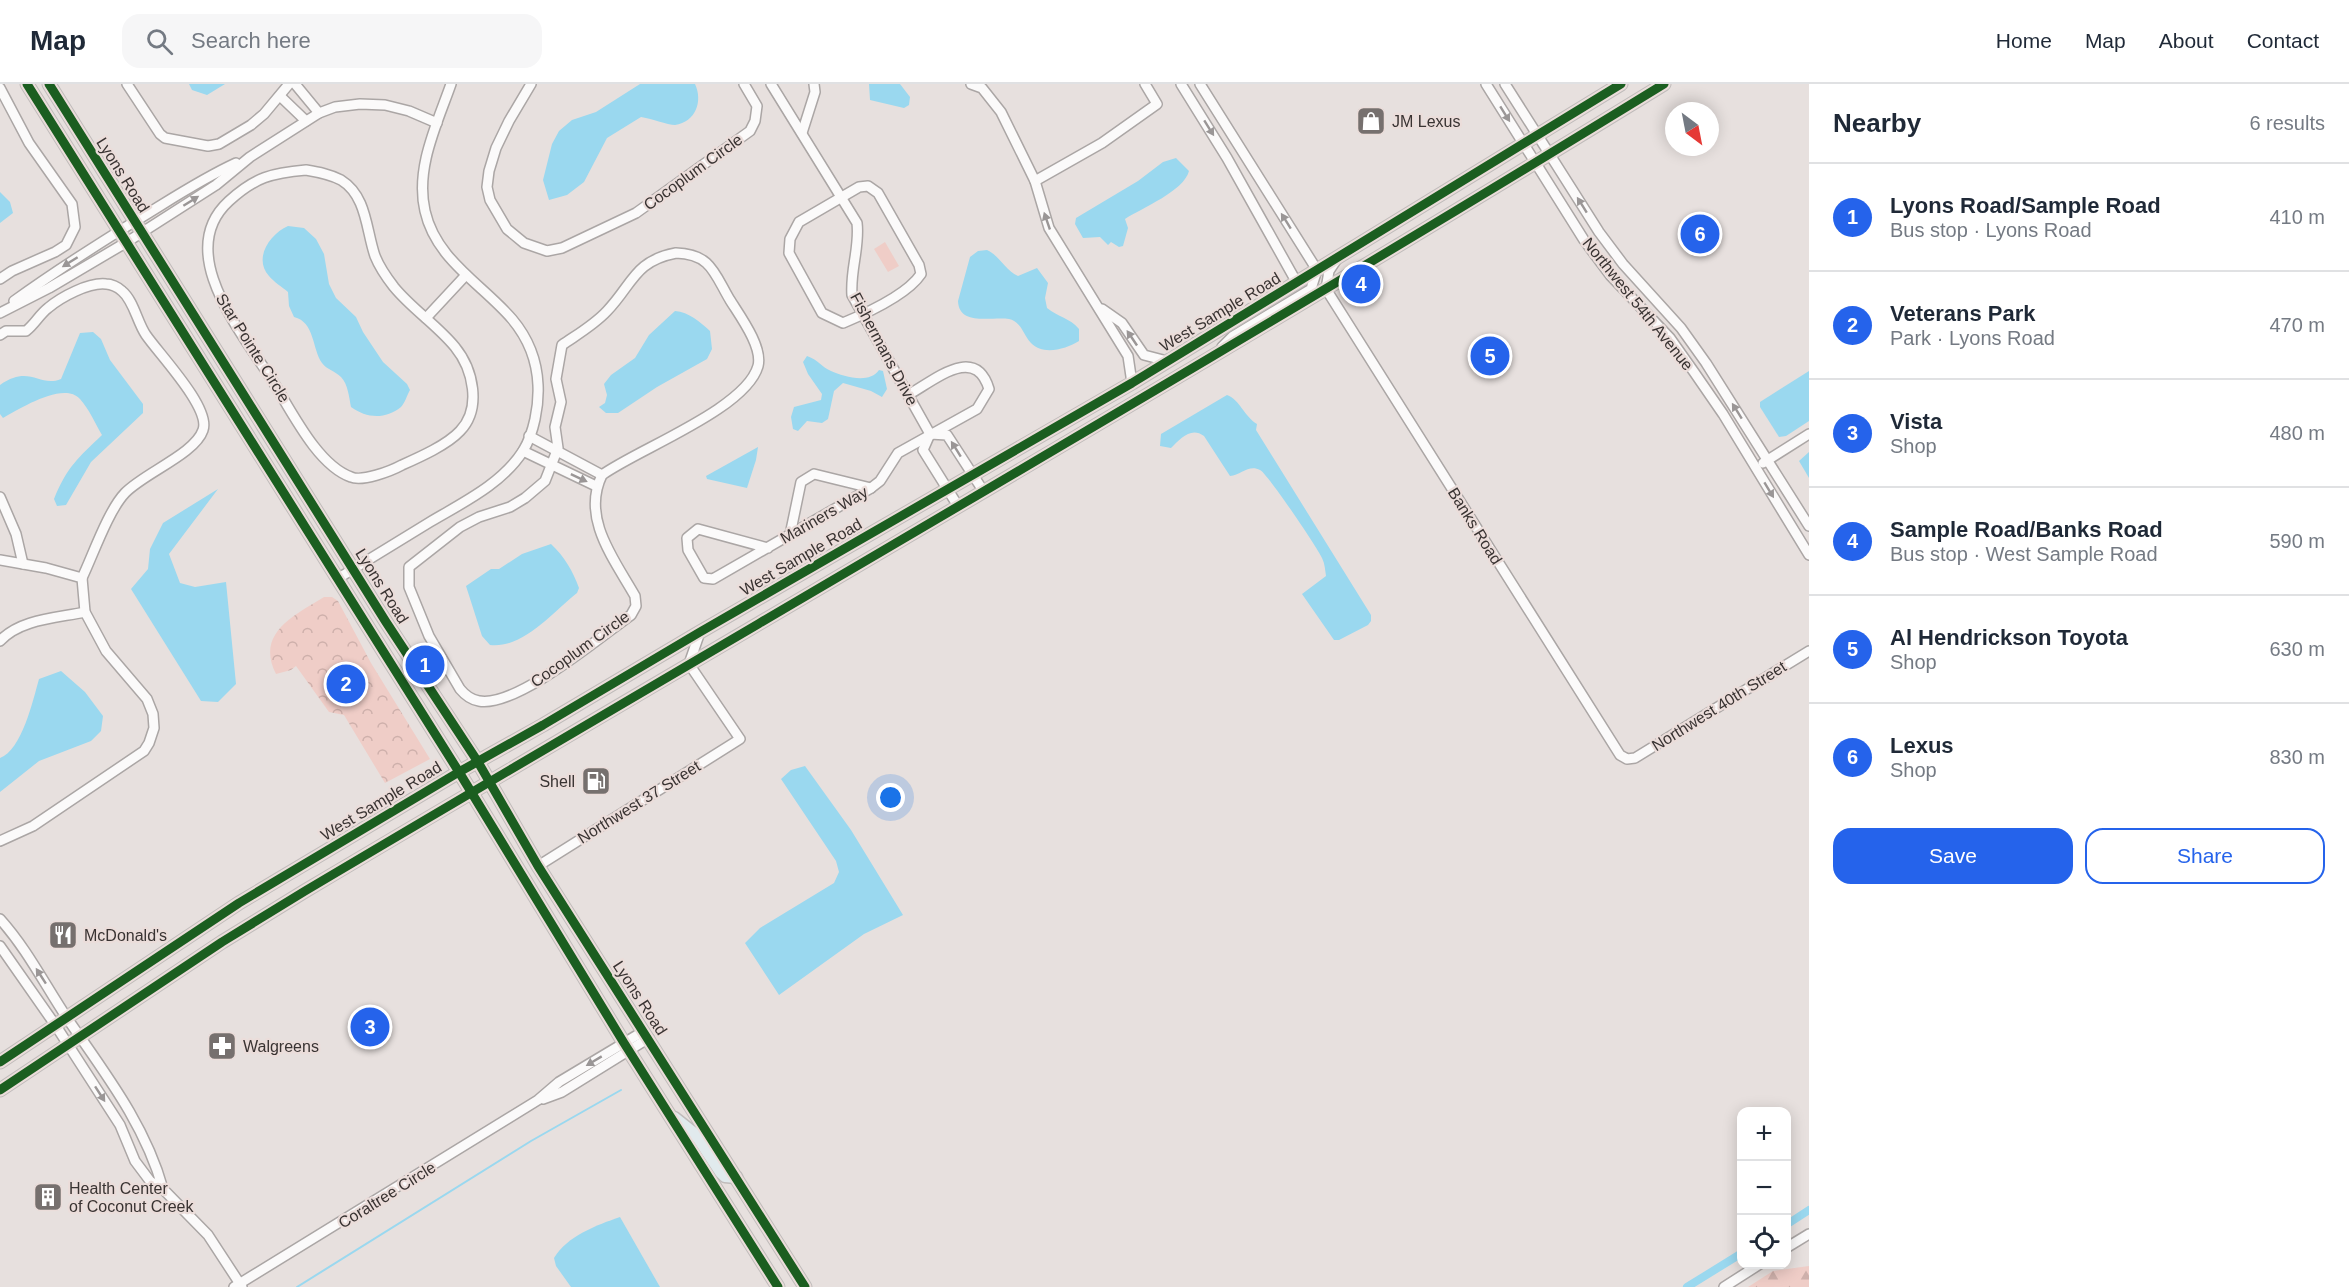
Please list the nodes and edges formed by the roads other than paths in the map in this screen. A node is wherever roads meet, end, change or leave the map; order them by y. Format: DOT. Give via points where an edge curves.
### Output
graph roads {
  1 [pos="27,84"];
  2 [pos="49,84"];
  3 [pos="127,84"];
  4 [pos="289,84"];
  5 [pos="295,84"];
  6 [pos="451,84"];
  7 [pos="531,84"];
  8 [pos="744,84"];
  9 [pos="771,84"];
  10 [pos="814,84"];
  11 [pos="971,84"];
  12 [pos="1145,84"];
  13 [pos="1181,84"];
  14 [pos="1200,84"];
  15 [pos="1486,84"];
  16 [pos="1505,84"];
  17 [pos="1621,84"];
  18 [pos="1664,84"];
  19 [pos="0,88"];
  20 [pos="280,96"];
  21 [pos="319,113"];
  22 [pos="306,121"];
  23 [pos="437,123"];
  24 [pos="802,133"];
  25 [pos="1537,135"];
  26 [pos="1523,143"];
  27 [pos="1550,154"];
  28 [pos="1536,162"];
  29 [pos="1035,181"];
  30 [pos="841,196"];
  31 [pos="138,227"];
  32 [pos="119,231"];
  33 [pos="127,242"];
  34 [pos="1341,255"];
  35 [pos="1317,270"];
  36 [pos="466,275"];
  37 [pos="0,279"];
  38 [pos="1297,283"];
  39 [pos="1326,289"];
  40 [pos="1099,307"];
  41 [pos="0,312"];
  42 [pos="863,315"];
  43 [pos="426,318"];
  44 [pos="0,335"];
  45 [pos="1212,357"];
  46 [pos="1167,362"];
  47 [pos="1132,383"];
  48 [pos="908,395"];
  49 [pos="930,434"];
  50 [pos="1809,434"];
  51 [pos="529,436"];
  52 [pos="523,451"];
  53 [pos="557,452"];
  54 [pos="1768,460"];
  55 [pos="552,465"];
  56 [pos="1756,468"];
  57 [pos="602,475"];
  58 [pos="973,476"];
  59 [pos="596,486"];
  60 [pos="871,488"];
  61 [pos="948,490"];
  62 [pos="984,492"];
  63 [pos="0,497"];
  64 [pos="958,506"];
  65 [pos="1809,526"];
  66 [pos="790,535"];
  67 [pos="768,548"];
  68 [pos="1809,555"];
  69 [pos="0,560"];
  70 [pos="23,564"];
  71 [pos="353,569"];
  72 [pos="82,578"];
  73 [pos="337,579"];
  74 [pos="85,612"];
  75 [pos="700,632"];
  76 [pos="0,641"];
  77 [pos="1809,651"];
  78 [pos="689,664"];
  79 [pos="1627,759"];
  80 [pos="478,762"];
  81 [pos="459,772"];
  82 [pos="489,784"];
  83 [pos="471,793"];
  84 [pos="0,841"];
  85 [pos="538,866"];
  86 [pos="0,919"];
  87 [pos="0,945"];
  88 [pos="67,1018"];
  89 [pos="56,1026"];
  90 [pos="646,1034"];
  91 [pos="80,1036"];
  92 [pos="68,1045"];
  93 [pos="626,1047"];
  94 [pos="0,1062"];
  95 [pos="0,1090"];
  96 [pos="666,1112"];
  97 [pos="736,1177"];
  98 [pos="163,1189"];
  99 [pos="1809,1234"];
  100 [pos="1791,1245"];
  101 [pos="1752,1269"];
  102 [pos="239,1286"];
  103 [pos="778,1287"];
  104 [pos="805,1287"];
  105 [pos="1724,1287"];
  1 -- 32 [label="main road, Lyons Road"];
  2 -- 31 [label="main road, Lyons Road"];
  3 -- 20 [label="street" via="165,138 208,146 219,144 251,125"];
  4 -- 20 [label="street"];
  5 -- 21 [label="street"];
  6 -- 23 [label="street"];
  7 -- 8 [label="street, Cocoplum Circle" via="496,148 487,187 507,229 524,243 547,251 562,248 636,213 750,131 758,106"];
  9 -- 24 [label="street, Fishermans Drive"];
  10 -- 24 [label="street"];
  11 -- 29 [label="street" via="982,88 1001,112"];
  12 -- 29 [label="street" via="1157,104 1102,143"];
  13 -- 38 [label="street, one-way"];
  35 -- 14 [label="street, one-way"];
  15 -- 26 [label="street, Northwest 54th Avenue, one-way"];
  16 -- 25 [label="street, Northwest 54th Avenue"];
  17 -- 25 [label="main road, West Sample Road"];
  18 -- 27 [label="main road"];
  19 -- 37 [label="street" via="29,143 72,204 75,227 66,245"];
  20 -- 22 [label="street"];
  21 -- 22 [label="street"];
  21 -- 23 [label="street" via="335,107 385,105"];
  22 -- 31 [label="street" via="249,157 216,185"];
  23 -- 36 [label="street" via="423,170 425,212 443,251"];
  24 -- 30 [label="street, Fishermans Drive"];
  25 -- 26 [label="main road, West Sample Road"];
  25 -- 27 [label="street, Northwest 54th Avenue"];
  26 -- 28 [label="street, Northwest 54th Avenue"];
  26 -- 34 [label="main road, West Sample Road"];
  27 -- 28 [label="main road"];
  54 -- 27 [label="street, Northwest 54th Avenue, one-way" via="1682,328 1623,264"];
  28 -- 39 [label="main road"];
  28 -- 56 [label="street, Northwest 54th Avenue" via="1584,240 1610,275 1670,338"];
  40 -- 29 [label="street, one-way" via="1049,228"];
  30 -- 42 [label="street, Fishermans Drive" via="857,223 859,238 850,278 852,295"];
  30 -- 42 [label="street" via="799,222 790,239 789,253 822,314 843,323"];
  30 -- 42 [label="street" via="868,186 878,193 921,274 914,284"];
  31 -- 32 [label="street"];
  31 -- 33 [label="street"];
  31 -- 71 [label="main road, Lyons Road"];
  32 -- 33 [label="main road, Lyons Road"];
  32 -- 41 [label="street, one-way"];
  33 -- 41 [label="street"];
  33 -- 73 [label="main road, Lyons Road"];
  34 -- 35 [label="main road, West Sample Road"];
  34 -- 39 [label="street" via="1329,271"];
  35 -- 38 [label="main road, West Sample Road"];
  35 -- 45 [label="street" via="1311,289 1233,336"];
  36 -- 43 [label="street"];
  36 -- 51 [label="street" via="511,318 532,354 539,397"];
  38 -- 46 [label="main road, West Sample Road"];
  39 -- 45 [label="main road"];
  39 -- 79 [label="street, Banks Road" via="1620,755"];
  46 -- 40 [label="street, one-way" via="1144,355 1122,323"];
  40 -- 47 [label="street" via="1128,356"];
  42 -- 48 [label="street, Fishermans Drive"];
  43 -- 43 [label="street, Star Pointe Circle" via="394,287 379,264 359,198 343,181 330,175 306,170 279,172 247,184 224,206 211,226 206,257 218,294 312,443 338,472 354,479 388,472 429,453 461,430 469,416 473,394 470,371 454,345"];
  44 -- 72 [label="street" via="6,331 26,331 48,307 84,287 109,284 124,292 146,335 176,370 204,417 201,436 193,445 138,482 118,503"];
  45 -- 62 [label="main road"];
  46 -- 47 [label="main road, West Sample Road"];
  47 -- 58 [label="main road, West Sample Road"];
  48 -- 49 [label="street, Fishermans Drive"];
  48 -- 49 [label="street, Mariners Way" via="960,366 975,367 985,376 989,389 977,409"];
  58 -- 49 [label="street, one-way" via="947,435"];
  49 -- 60 [label="street, Mariners Way" via="898,453"];
  49 -- 61 [label="street" via="923,450"];
  50 -- 54 [label="street"];
  51 -- 52 [label="street"];
  51 -- 53 [label="street"];
  52 -- 55 [label="street"];
  52 -- 71 [label="street" via="497,479"];
  53 -- 55 [label="street, Cocoplum Circle"];
  53 -- 57 [label="street"];
  53 -- 57 [label="street, Cocoplum Circle" via="555,427 561,402 556,379 562,345 596,323 639,270 658,257 692,254 707,261 752,337 758,366 732,399"];
  54 -- 56 [label="street"];
  54 -- 65 [label="street, Northwest 54th Avenue"];
  55 -- 59 [label="street, one-way"];
  55 -- 59 [label="street, Cocoplum Circle" via="545,481 525,498 460,527 409,567 409,586 429,636 460,689 478,702 531,686 630,615 636,606 635,596 600,532 594,503"];
  56 -- 68 [label="street, Northwest 54th Avenue, one-way"];
  57 -- 59 [label="street, Cocoplum Circle"];
  58 -- 61 [label="main road, West Sample Road"];
  58 -- 62 [label="street"];
  60 -- 66 [label="street, Mariners Way"];
  60 -- 66 [label="street" via="814,474 801,482"];
  61 -- 64 [label="street"];
  61 -- 75 [label="main road, West Sample Road"];
  62 -- 64 [label="main road"];
  63 -- 70 [label="street" via="16,534"];
  64 -- 78 [label="main road"];
  66 -- 67 [label="street, Mariners Way"];
  67 -- 67 [label="street, Mariners Way" via="698,529 687,538 688,550 704,578 713,579"];
  69 -- 70 [label="street"];
  70 -- 72 [label="street"];
  71 -- 73 [label="street"];
  71 -- 80 [label="main road, Lyons Road"];
  72 -- 74 [label="street"];
  73 -- 81 [label="main road, Lyons Road"];
  74 -- 76 [label="street" via="26,624"];
  74 -- 84 [label="street" via="106,651 147,699 154,728 149,743 144,751 33,826"];
  75 -- 78 [label="street"];
  75 -- 80 [label="main road, West Sample Road"];
  77 -- 79 [label="street, Northwest 40th Street" via="1635,758"];
  78 -- 82 [label="main road"];
  78 -- 85 [label="street, Northwest 37 Street" via="740,739"];
  80 -- 81 [label="main road, West Sample Road"];
  80 -- 82 [label="main road, Lyons Road"];
  81 -- 83 [label="main road, Lyons Road"];
  81 -- 88 [label="main road, West Sample Road" via="239,903"];
  82 -- 83 [label="main road"];
  82 -- 85 [label="main road, Lyons Road"];
  83 -- 91 [label="main road" via="222,942"];
  83 -- 93 [label="main road, Lyons Road"];
  85 -- 90 [label="main road, Lyons Road"];
  88 -- 86 [label="street, one-way"];
  87 -- 89 [label="street"];
  88 -- 89 [label="main road, West Sample Road"];
  88 -- 91 [label="street"];
  89 -- 92 [label="street"];
  89 -- 94 [label="main road, West Sample Road"];
  90 -- 93 [label="street, Coraltree Circle"];
  90 -- 97 [label="main road, Lyons Road"];
  91 -- 92 [label="main road"];
  91 -- 98 [label="street" via="133,1116"];
  92 -- 95 [label="main road"];
  92 -- 98 [label="street, one-way" via="120,1125 135,1161 150,1181"];
  93 -- 96 [label="main road, Lyons Road"];
  93 -- 102 [label="street, Coraltree Circle" via="562,1092 538,1100"];
  96 -- 97 [label="main road" via="698,1137 720,1172"];
  96 -- 103 [label="main road, Lyons Road"];
  97 -- 104 [label="main road, Lyons Road"];
  98 -- 102 [label="street" via="208,1235"];
  99 -- 100 [label="street"];
  101 -- 105 [label="street"];
}
